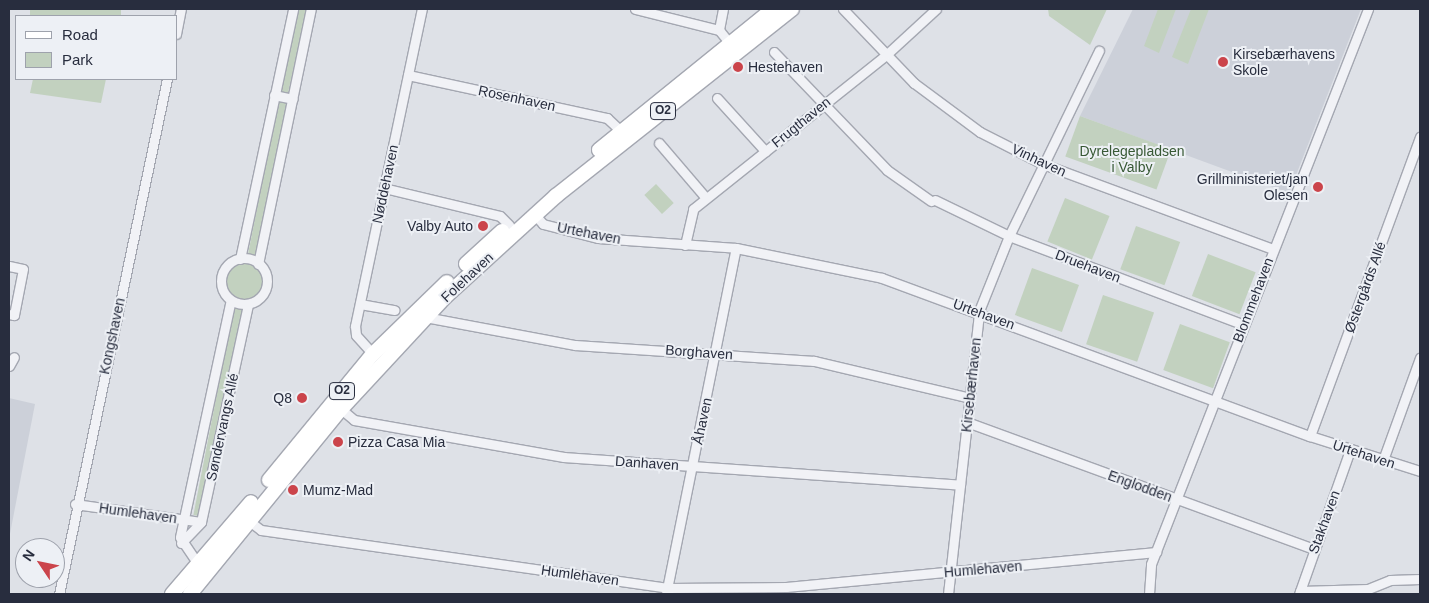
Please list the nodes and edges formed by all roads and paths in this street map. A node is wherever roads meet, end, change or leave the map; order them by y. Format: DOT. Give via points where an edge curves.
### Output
graph roads {
  1 [pos="182,9"];
  2 [pos="293,9"];
  3 [pos="312,9"];
  4 [pos="422,9"];
  5 [pos="635,9"];
  6 [pos="723,9"];
  7 [pos="773,9"];
  8 [pos="792,9"];
  9 [pos="843,9"];
  10 [pos="936,9"];
  11 [pos="1368,9"];
  12 [pos="178,26"];
  13 [pos="719,30"];
  14 [pos="731,45"];
  15 [pos="1099,51"];
  16 [pos="774,52"];
  17 [pos="886,55"];
  18 [pos="408,75"];
  19 [pos="167,80"];
  20 [pos="274,95"];
  21 [pos="717,98"];
  22 [pos="293,99"];
  23 [pos="824,104"];
  24 [pos="622,131"];
  25 [pos="1420,137"];
  26 [pos="659,143"];
  27 [pos="765,151"];
  28 [pos="1043,164"];
  29 [pos="384,188"];
  30 [pos="706,198"];
  31 [pos="535,215"];
  32 [pos="509,225"];
  33 [pos="1009,236"];
  34 [pos="685,245"];
  35 [pos="736,248"];
  36 [pos="1273,249"];
  37 [pos="240,259"];
  38 [pos="258,264"];
  39 [pos="9,266"];
  40 [pos="230,300"];
  41 [pos="248,304"];
  42 [pos="360,304"];
  43 [pos="394,310"];
  44 [pos="979,311"];
  45 [pos="9,314"];
  46 [pos="425,317"];
  47 [pos="1244,325"];
  48 [pos="716,353"];
  49 [pos="373,354"];
  50 [pos="14,357"];
  51 [pos="1420,358"];
  52 [pos="9,366"];
  53 [pos="970,398"];
  54 [pos="1215,400"];
  55 [pos="341,409"];
  56 [pos="967,422"];
  57 [pos="1310,436"];
  58 [pos="1350,450"];
  59 [pos="1383,460"];
  60 [pos="692,466"];
  61 [pos="1420,471"];
  62 [pos="960,485"];
  63 [pos="1176,499"];
  64 [pos="75,504"];
  65 [pos="185,519"];
  66 [pos="248,521"];
  67 [pos="201,522"];
  68 [pos="181,543"];
  69 [pos="1314,549"];
  70 [pos="1156,552"];
  71 [pos="198,564"];
  72 [pos="951,572"];
  73 [pos="1420,580"];
  74 [pos="667,591"];
  75 [pos="1299,593"];
  76 [pos="59,594"];
  77 [pos="172,594"];
  78 [pos="190,594"];
  79 [pos="948,594"];
  80 [pos="1149,594"];
  1 -- 12 [label="street"];
  2 -- 20 [label="street"];
  3 -- 22 [label="street"];
  4 -- 18 [label="street, Nøddehaven"];
  5 -- 13 [label="street"];
  6 -- 13 [label="street"];
  7 -- 14 [label="main road, Folehaven / O2"];
  8 -- 31 [label="main road, Folehaven / O2"];
  9 -- 17 [label="street, Vinhaven"];
  10 -- 17 [label="street, Frugthaven"];
  11 -- 36 [label="street, Blommehaven"];
  13 -- 14 [label="street"];
  14 -- 24 [label="main road, Folehaven / O2"];
  15 -- 28 [label="street, Kirsebærhaven"];
  16 -- 23 [label="street, Druehaven"];
  17 -- 23 [label="street, Frugthaven"];
  17 -- 28 [label="street, Vinhaven" via="964,122"];
  18 -- 24 [label="street, Rosenhaven" via="607,118"];
  18 -- 29 [label="street, Nøddehaven"];
  19 -- 64 [label="street, Kongshaven"];
  20 -- 22 [label="street"];
  20 -- 37 [label="street"];
  21 -- 27 [label="street"];
  22 -- 38 [label="street"];
  23 -- 27 [label="street, Frugthaven"];
  23 -- 33 [label="street, Druehaven" via="887,170 933,200"];
  24 -- 32 [label="main road, Folehaven / O2"];
  25 -- 57 [label="street, Østergårds Allé"];
  26 -- 30 [label="street"];
  27 -- 30 [label="street, Frugthaven"];
  28 -- 33 [label="street, Kirsebærhaven"];
  28 -- 36 [label="street, Vinhaven"];
  29 -- 32 [label="street" via="500,216"];
  29 -- 42 [label="street, Nøddehaven"];
  30 -- 34 [label="street, Frugthaven" via="689,214"];
  31 -- 34 [label="street, Urtehaven" via="543,224 598,238"];
  31 -- 46 [label="main road, Folehaven / O2"];
  32 -- 49 [label="main road, Folehaven / O2"];
  33 -- 44 [label="street, Kirsebærhaven"];
  33 -- 47 [label="street, Druehaven"];
  34 -- 35 [label="street, Urtehaven"];
  35 -- 44 [label="street, Urtehaven" via="882,278"];
  35 -- 48 [label="street, Åhaven"];
  36 -- 47 [label="street, Blommehaven"];
  37 -- 38 [label="street"];
  37 -- 40 [label="street" via="228,266 222,278"];
  38 -- 41 [label="street" via="265,274 266,286 258,299"];
  39 -- 45 [label="street" via="23,269 14,315"];
  40 -- 41 [label="street"];
  40 -- 65 [label="street, Søndervangs Allé"];
  41 -- 67 [label="street, Søndervangs Allé"];
  42 -- 43 [label="street"];
  42 -- 49 [label="street, Nøddehaven" via="356,335"];
  44 -- 53 [label="street, Kirsebærhaven"];
  44 -- 54 [label="street, Urtehaven"];
  46 -- 48 [label="street, Borghaven" via="576,345"];
  46 -- 55 [label="main road, Folehaven / O2"];
  47 -- 54 [label="street, Blommehaven"];
  48 -- 53 [label="street, Borghaven" via="814,360"];
  48 -- 60 [label="street, Åhaven"];
  49 -- 71 [label="main road, Folehaven / O2"];
  50 -- 52 [label="street"];
  51 -- 59 [label="street"];
  53 -- 56 [label="street, Kirsebærhaven"];
  54 -- 57 [label="street, Urtehaven"];
  54 -- 63 [label="street, Blommehaven"];
  55 -- 60 [label="street, Danhaven" via="354,420 564,458"];
  55 -- 66 [label="main road, Folehaven / O2"];
  56 -- 62 [label="street, Kirsebærhaven"];
  56 -- 63 [label="street, Englodden"];
  57 -- 58 [label="street, Urtehaven"];
  58 -- 59 [label="street, Urtehaven"];
  58 -- 69 [label="street, Stakhaven"];
  59 -- 61 [label="street, Urtehaven"];
  60 -- 62 [label="street, Danhaven"];
  60 -- 74 [label="street, Åhaven"];
  62 -- 72 [label="street, Kirsebærhaven"];
  63 -- 69 [label="street, Englodden"];
  63 -- 70 [label="street, Blommehaven"];
  64 -- 65 [label="street, Humlehaven"];
  64 -- 76 [label="street, Kongshaven"];
  65 -- 67 [label="street, Humlehaven"];
  65 -- 68 [label="street, Søndervangs Allé"];
  66 -- 74 [label="street, Humlehaven" via="261,530"];
  66 -- 78 [label="main road, Folehaven / O2"];
  67 -- 68 [label="street"];
  68 -- 71 [label="street"];
  69 -- 75 [label="street, Stakhaven"];
  70 -- 72 [label="street, Humlehaven"];
  70 -- 80 [label="street, Blommehaven"];
  71 -- 77 [label="main road, Folehaven / O2"];
  72 -- 74 [label="street, Humlehaven" via="786,587"];
  72 -- 79 [label="street, Kirsebærhaven"];
  73 -- 75 [label="street" via="1390,580 1368,589"];
}
